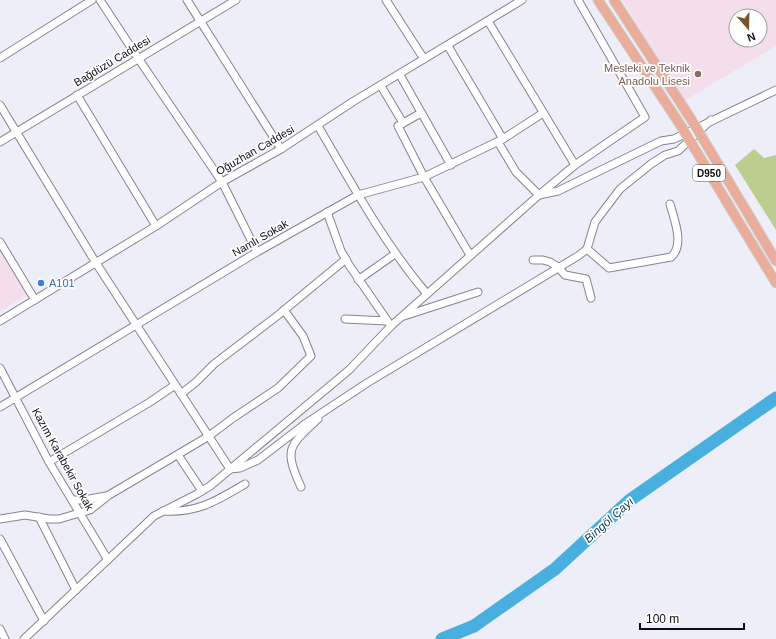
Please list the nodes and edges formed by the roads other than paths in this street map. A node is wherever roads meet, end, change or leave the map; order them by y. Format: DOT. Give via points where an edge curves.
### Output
graph roads {
  1 [pos="92,0"];
  2 [pos="100,0"];
  3 [pos="187,0"];
  4 [pos="236,0"];
  5 [pos="386,0"];
  6 [pos="522,0"];
  7 [pos="578,0"];
  8 [pos="598,0"];
  9 [pos="614,0"];
  10 [pos="488,21"];
  11 [pos="200,22"];
  12 [pos="448,46"];
  13 [pos="0,58"];
  14 [pos="138,58"];
  15 [pos="424,59"];
  16 [pos="400,75"];
  17 [pos="381,86"];
  18 [pos="776,90"];
  19 [pos="77,95"];
  20 [pos="0,105"];
  21 [pos="421,113"];
  22 [pos="543,114"];
  23 [pos="710,120"];
  24 [pos="403,123"];
  25 [pos="318,126"];
  26 [pos="16,132"];
  27 [pos="500,141"];
  28 [pos="0,142"];
  29 [pos="281,150"];
  30 [pos="451,165"];
  31 [pos="575,165"];
  32 [pos="424,177"];
  33 [pos="222,182"];
  34 [pos="358,195"];
  35 [pos="539,195"];
  36 [pos="670,204"];
  37 [pos="327,212"];
  38 [pos="156,226"];
  39 [pos="0,242"];
  40 [pos="588,249"];
  41 [pos="257,252"];
  42 [pos="395,254"];
  43 [pos="470,254"];
  44 [pos="346,259"];
  45 [pos="533,260"];
  46 [pos="776,260"];
  47 [pos="96,263"];
  48 [pos="558,267"];
  49 [pos="358,280"];
  50 [pos="776,283"];
  51 [pos="478,292"];
  52 [pos="427,294"];
  53 [pos="591,298"];
  54 [pos="35,300"];
  55 [pos="284,310"];
  56 [pos="401,317"];
  57 [pos="345,319"];
  58 [pos="0,321"];
  59 [pos="389,323"];
  60 [pos="136,326"];
  61 [pos="0,368"];
  62 [pos="175,385"];
  63 [pos="181,394"];
  64 [pos="17,397"];
  65 [pos="0,408"];
  66 [pos="330,408"];
  67 [pos="209,436"];
  68 [pos="178,455"];
  69 [pos="49,462"];
  70 [pos="230,469"];
  71 [pos="245,484"];
  72 [pos="301,487"];
  73 [pos="202,491"];
  74 [pos="109,495"];
  75 [pos="72,500"];
  76 [pos="162,510"];
  77 [pos="80,514"];
  78 [pos="38,517"];
  79 [pos="0,519"];
  80 [pos="0,539"];
  81 [pos="108,560"];
  82 [pos="76,590"];
  83 [pos="44,621"];
  84 [pos="0,629"];
  85 [pos="6,639"];
  86 [pos="24,639"];
  1 -- 13 [label="street"];
  2 -- 14 [label="street"];
  3 -- 11 [label="street"];
  4 -- 11 [label="street, Bağdüzü Caddesi"];
  5 -- 15 [label="street"];
  6 -- 10 [label="street, Oğuzhan Caddesi"];
  7 -- 31 [label="street" via="645,117"];
  8 -- 50 [label="main road, D950, bridge" via="681,126"];
  9 -- 46 [label="main road, D950, bridge" via="691,119"];
  10 -- 12 [label="street, Oğuzhan Caddesi"];
  10 -- 22 [label="street"];
  11 -- 14 [label="street, Bağdüzü Caddesi"];
  11 -- 29 [label="street"];
  12 -- 15 [label="street, Oğuzhan Caddesi"];
  12 -- 27 [label="street"];
  14 -- 19 [label="street, Bağdüzü Caddesi"];
  14 -- 33 [label="street"];
  15 -- 16 [label="street, Oğuzhan Caddesi"];
  16 -- 17 [label="street, Oğuzhan Caddesi"];
  16 -- 21 [label="street"];
  17 -- 24 [label="street"];
  17 -- 25 [label="street, Oğuzhan Caddesi"];
  18 -- 23 [label="street"];
  19 -- 26 [label="street, Bağdüzü Caddesi"];
  19 -- 38 [label="street"];
  20 -- 26 [label="street"];
  21 -- 24 [label="street"];
  21 -- 30 [label="street"];
  22 -- 27 [label="street, Namlı Sokak"];
  22 -- 31 [label="street"];
  23 -- 35 [label="street" via="674,139 660,141 558,191"];
  23 -- 40 [label="street" via="678,151 664,155 620,188 595,222"];
  24 -- 32 [label="street" via="398,126"];
  25 -- 29 [label="street, Oğuzhan Caddesi"];
  25 -- 34 [label="street"];
  26 -- 28 [label="street, Bağdüzü Caddesi"];
  26 -- 47 [label="street"];
  27 -- 30 [label="street, Namlı Sokak"];
  27 -- 35 [label="street" via="516,172"];
  29 -- 33 [label="street, Oğuzhan Caddesi"];
  30 -- 32 [label="street, Namlı Sokak"];
  31 -- 35 [label="street"];
  32 -- 34 [label="street, Namlı Sokak"];
  32 -- 43 [label="street"];
  33 -- 38 [label="street, Oğuzhan Caddesi"];
  33 -- 41 [label="street"];
  34 -- 37 [label="street, Namlı Sokak"];
  34 -- 42 [label="street"];
  35 -- 43 [label="street"];
  36 -- 40 [label="street" via="678,234 677,248 671,257 609,268"];
  37 -- 41 [label="street, Namlı Sokak"];
  37 -- 44 [label="street"];
  38 -- 47 [label="street, Oğuzhan Caddesi"];
  39 -- 54 [label="street"];
  40 -- 48 [label="street"];
  41 -- 60 [label="street, Namlı Sokak"];
  42 -- 49 [label="street"];
  42 -- 52 [label="street"];
  43 -- 52 [label="street"];
  44 -- 49 [label="street"];
  44 -- 55 [label="street"];
  45 -- 48 [label="street" via="543,260"];
  47 -- 54 [label="street, Oğuzhan Caddesi"];
  47 -- 60 [label="street"];
  48 -- 53 [label="street" via="565,275 586,279"];
  48 -- 66 [label="street"];
  49 -- 59 [label="street"];
  51 -- 56 [label="street"];
  52 -- 56 [label="street"];
  54 -- 58 [label="street, Oğuzhan Caddesi"];
  55 -- 63 [label="street" via="214,364"];
  55 -- 67 [label="street" via="303,336 311,356 278,388"];
  56 -- 59 [label="street"];
  57 -- 59 [label="street"];
  59 -- 70 [label="street" via="349,370"];
  60 -- 62 [label="street"];
  60 -- 64 [label="street, Namlı Sokak"];
  61 -- 64 [label="street, Kazım Karabekir Sokak"];
  62 -- 63 [label="street"];
  62 -- 69 [label="street"];
  63 -- 67 [label="street"];
  64 -- 65 [label="street, Namlı Sokak"];
  64 -- 69 [label="street, Kazım Karabekir Sokak"];
  66 -- 70 [label="street" via="258,460 240,468"];
  66 -- 72 [label="street" via="293,446 290,456"];
  67 -- 68 [label="street"];
  67 -- 70 [label="street"];
  68 -- 73 [label="street"];
  68 -- 74 [label="street"];
  69 -- 75 [label="street, Kazım Karabekir Sokak"];
  70 -- 73 [label="street"];
  71 -- 76 [label="street" via="197,509 181,512"];
  73 -- 76 [label="street"];
  74 -- 75 [label="street"];
  74 -- 77 [label="street" via="102,502"];
  75 -- 77 [label="street, Kazım Karabekir Sokak"];
  76 -- 81 [label="street"];
  77 -- 78 [label="street" via="59,519"];
  77 -- 81 [label="street, Kazım Karabekir Sokak"];
  78 -- 79 [label="street" via="25,515"];
  78 -- 82 [label="street"];
  80 -- 83 [label="street"];
  81 -- 82 [label="street"];
  82 -- 83 [label="street"];
  83 -- 86 [label="street"];
  84 -- 85 [label="street"];
}
